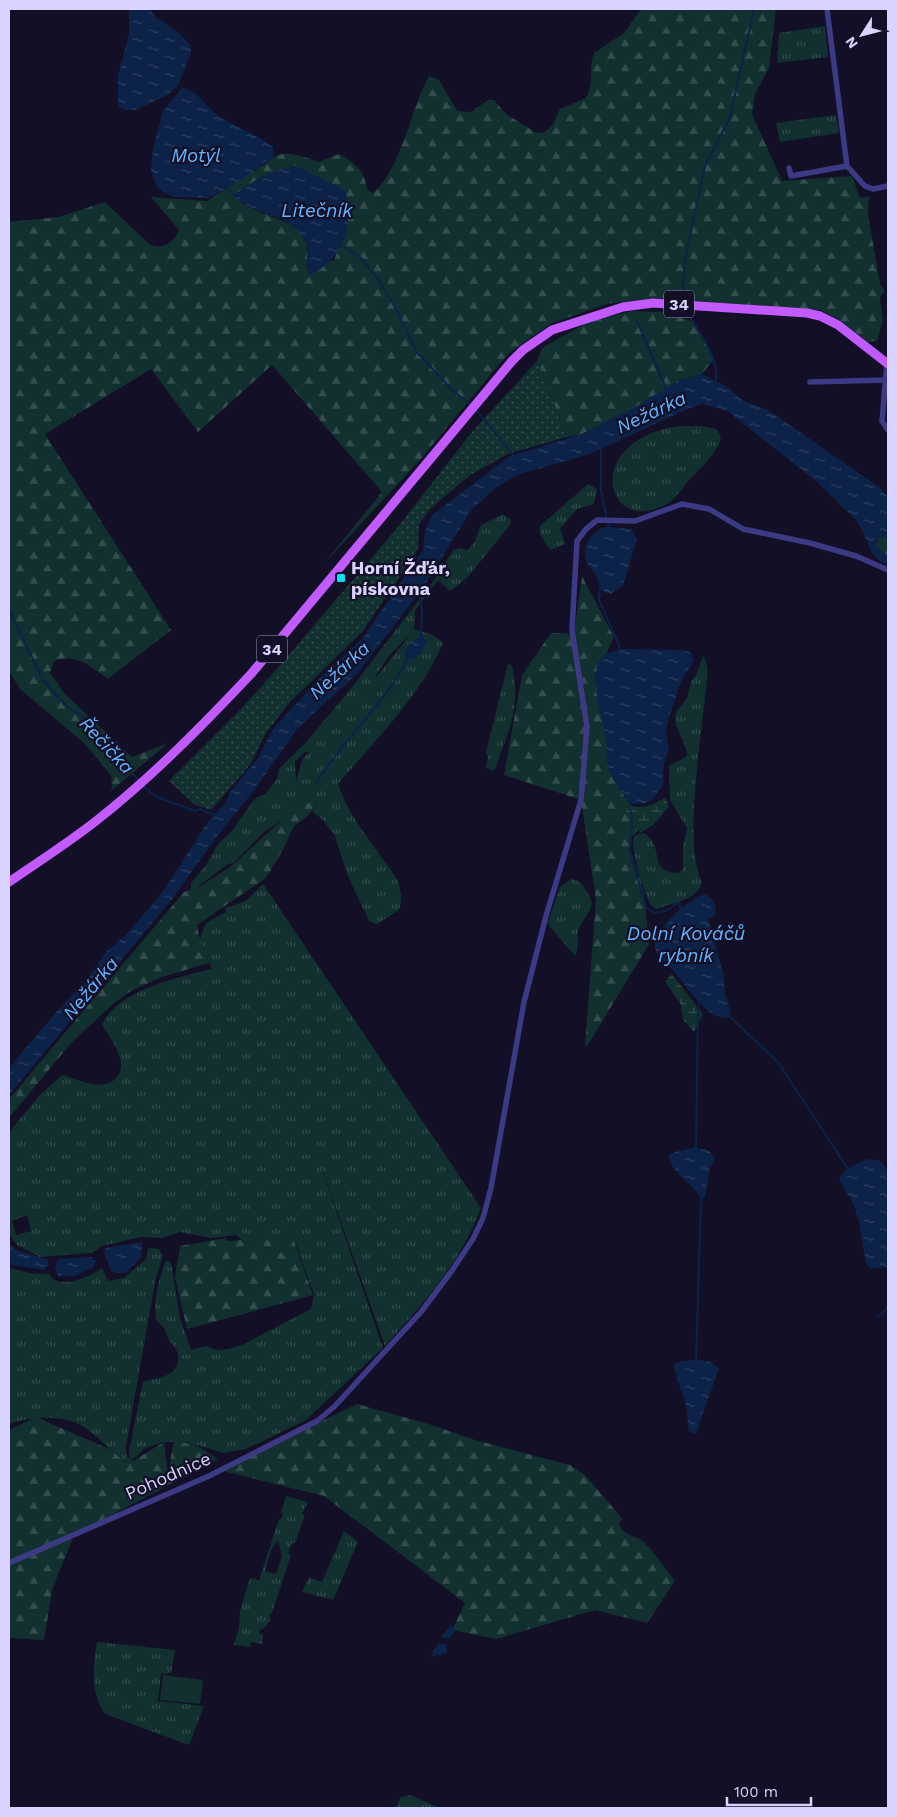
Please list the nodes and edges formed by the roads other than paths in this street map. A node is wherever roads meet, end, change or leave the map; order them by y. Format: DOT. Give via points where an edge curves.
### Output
graph roads {
  1 [pos="827,9"];
  2 [pos="847,166"];
  3 [pos="789,168"];
  4 [pos="888,186"];
  5 [pos="887,364"];
  6 [pos="886,380"];
  7 [pos="810,382"];
  8 [pos="888,430"];
  9 [pos="888,570"];
  10 [pos="9,882"];
  11 [pos="9,1564"];
  1 -- 2 [label="street"];
  2 -- 3 [label="street" via="791,176"];
  2 -- 4 [label="street" via="865,186 873,189"];
  5 -- 6 [label="street"];
  5 -- 10 [label="main road, 34" via="838,324 806,313 653,303 607,311 542,336 512,360 251,674 218,709 149,776 97,820"];
  6 -- 7 [label="street"];
  6 -- 8 [label="street" via="882,421"];
  9 -- 11 [label="street, Pohodnice" via="856,556 743,529 709,509 682,504 635,521 597,520 586,529 577,541 572,630 587,727 581,800 524,1002 483,1218 464,1252 426,1305 334,1407 317,1421 209,1476"];
}
